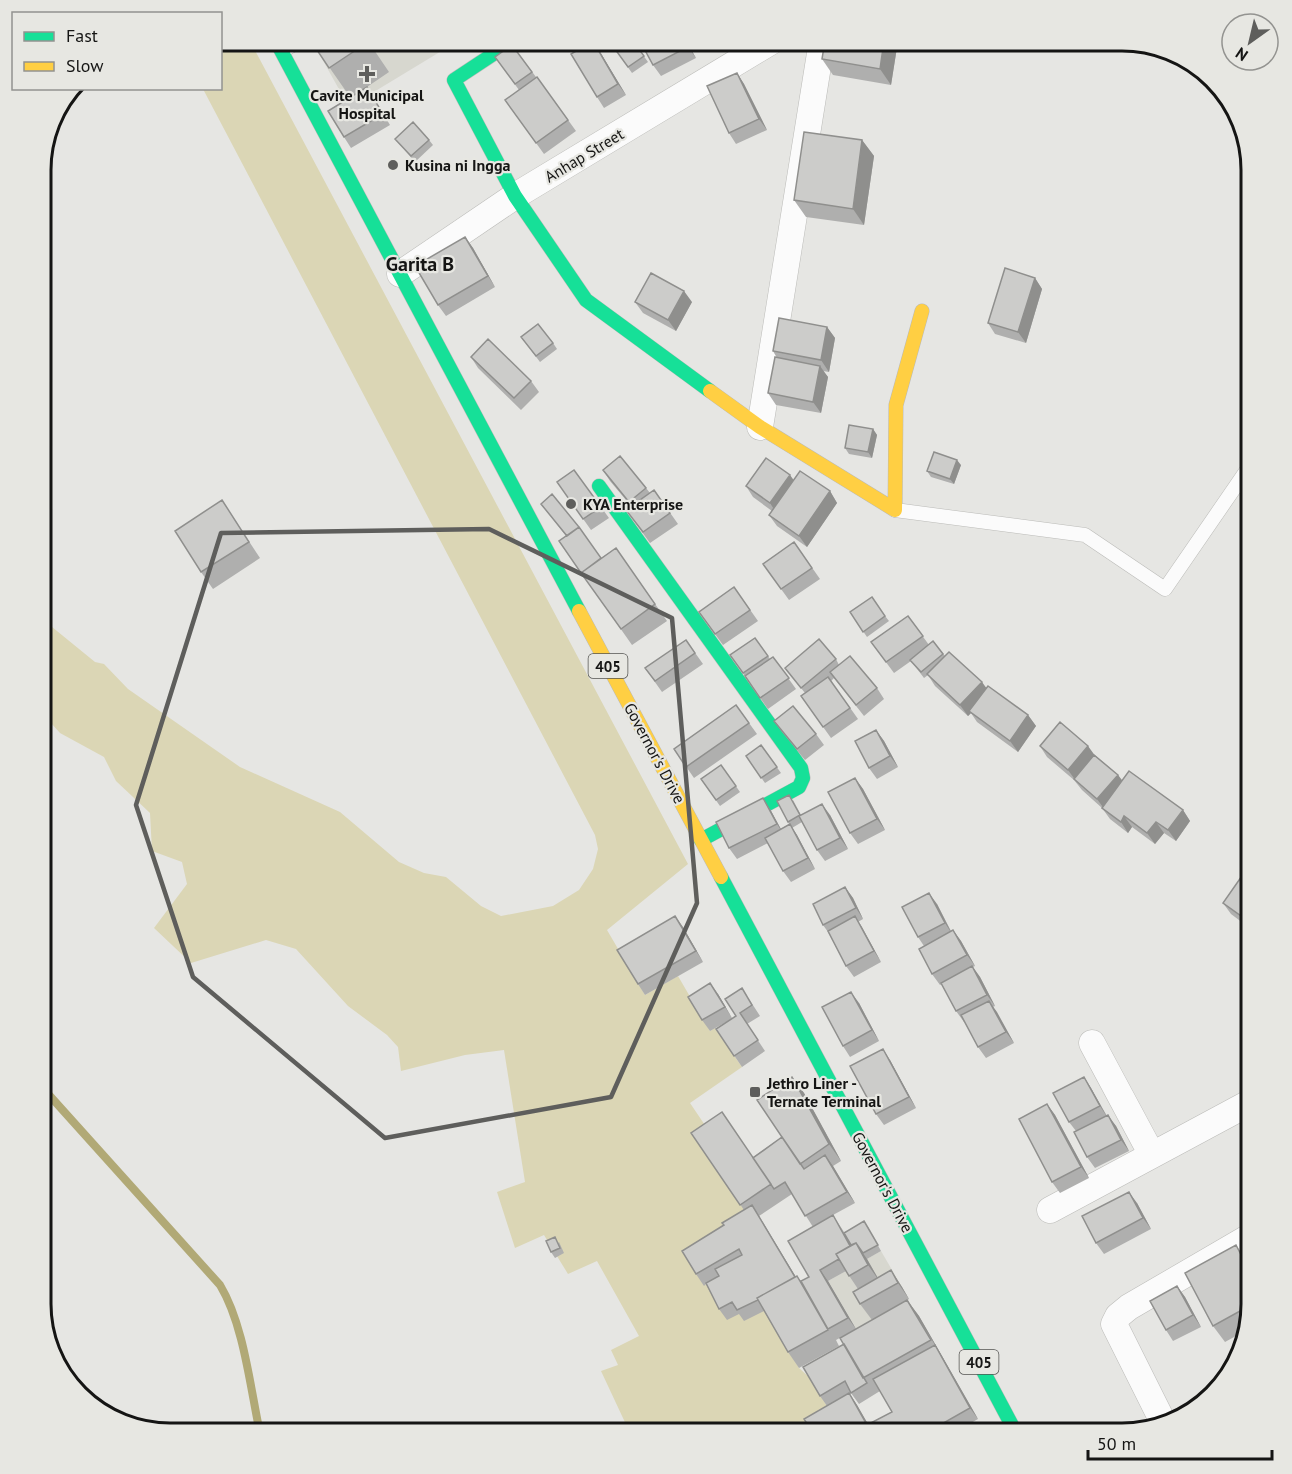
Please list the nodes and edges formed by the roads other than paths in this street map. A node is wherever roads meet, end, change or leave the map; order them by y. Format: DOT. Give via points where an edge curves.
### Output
graph roads {
  1 [pos="282,51"];
  2 [pos="498,51"];
  3 [pos="755,51"];
  4 [pos="820,51"];
  5 [pos="515,196"];
  6 [pos="400,274"];
  7 [pos="922,311"];
  8 [pos="760,427"];
  9 [pos="1241,479"];
  10 [pos="599,486"];
  11 [pos="895,510"];
  12 [pos="701,840"];
  13 [pos="1092,1043"];
  14 [pos="1241,1107"];
  15 [pos="1152,1155"];
  16 [pos="1050,1210"];
  17 [pos="1241,1242"];
  18 [pos="1160,1417"];
  19 [pos="1010,1423"];
  1 -- 6 [label="main road, Governor's Drive / 405"];
  2 -- 5 [label="main road" via="454,80"];
  3 -- 5 [label="street, Anhap Street"];
  4 -- 8 [label="street"];
  5 -- 6 [label="street, Anhap Street"];
  5 -- 8 [label="main road" via="586,300"];
  6 -- 12 [label="main road, Governor's Drive / 405"];
  7 -- 11 [label="main road" via="896,405"];
  8 -- 11 [label="main road"];
  9 -- 11 [label="lane" via="1165,589 1085,535"];
  10 -- 12 [label="main road" via="801,768 803,778 799,787"];
  12 -- 19 [label="main road, Governor's Drive / 405"];
  13 -- 15 [label="street"];
  14 -- 15 [label="street"];
  15 -- 16 [label="street"];
  17 -- 18 [label="street" via="1129,1307 1114,1324"];
}
